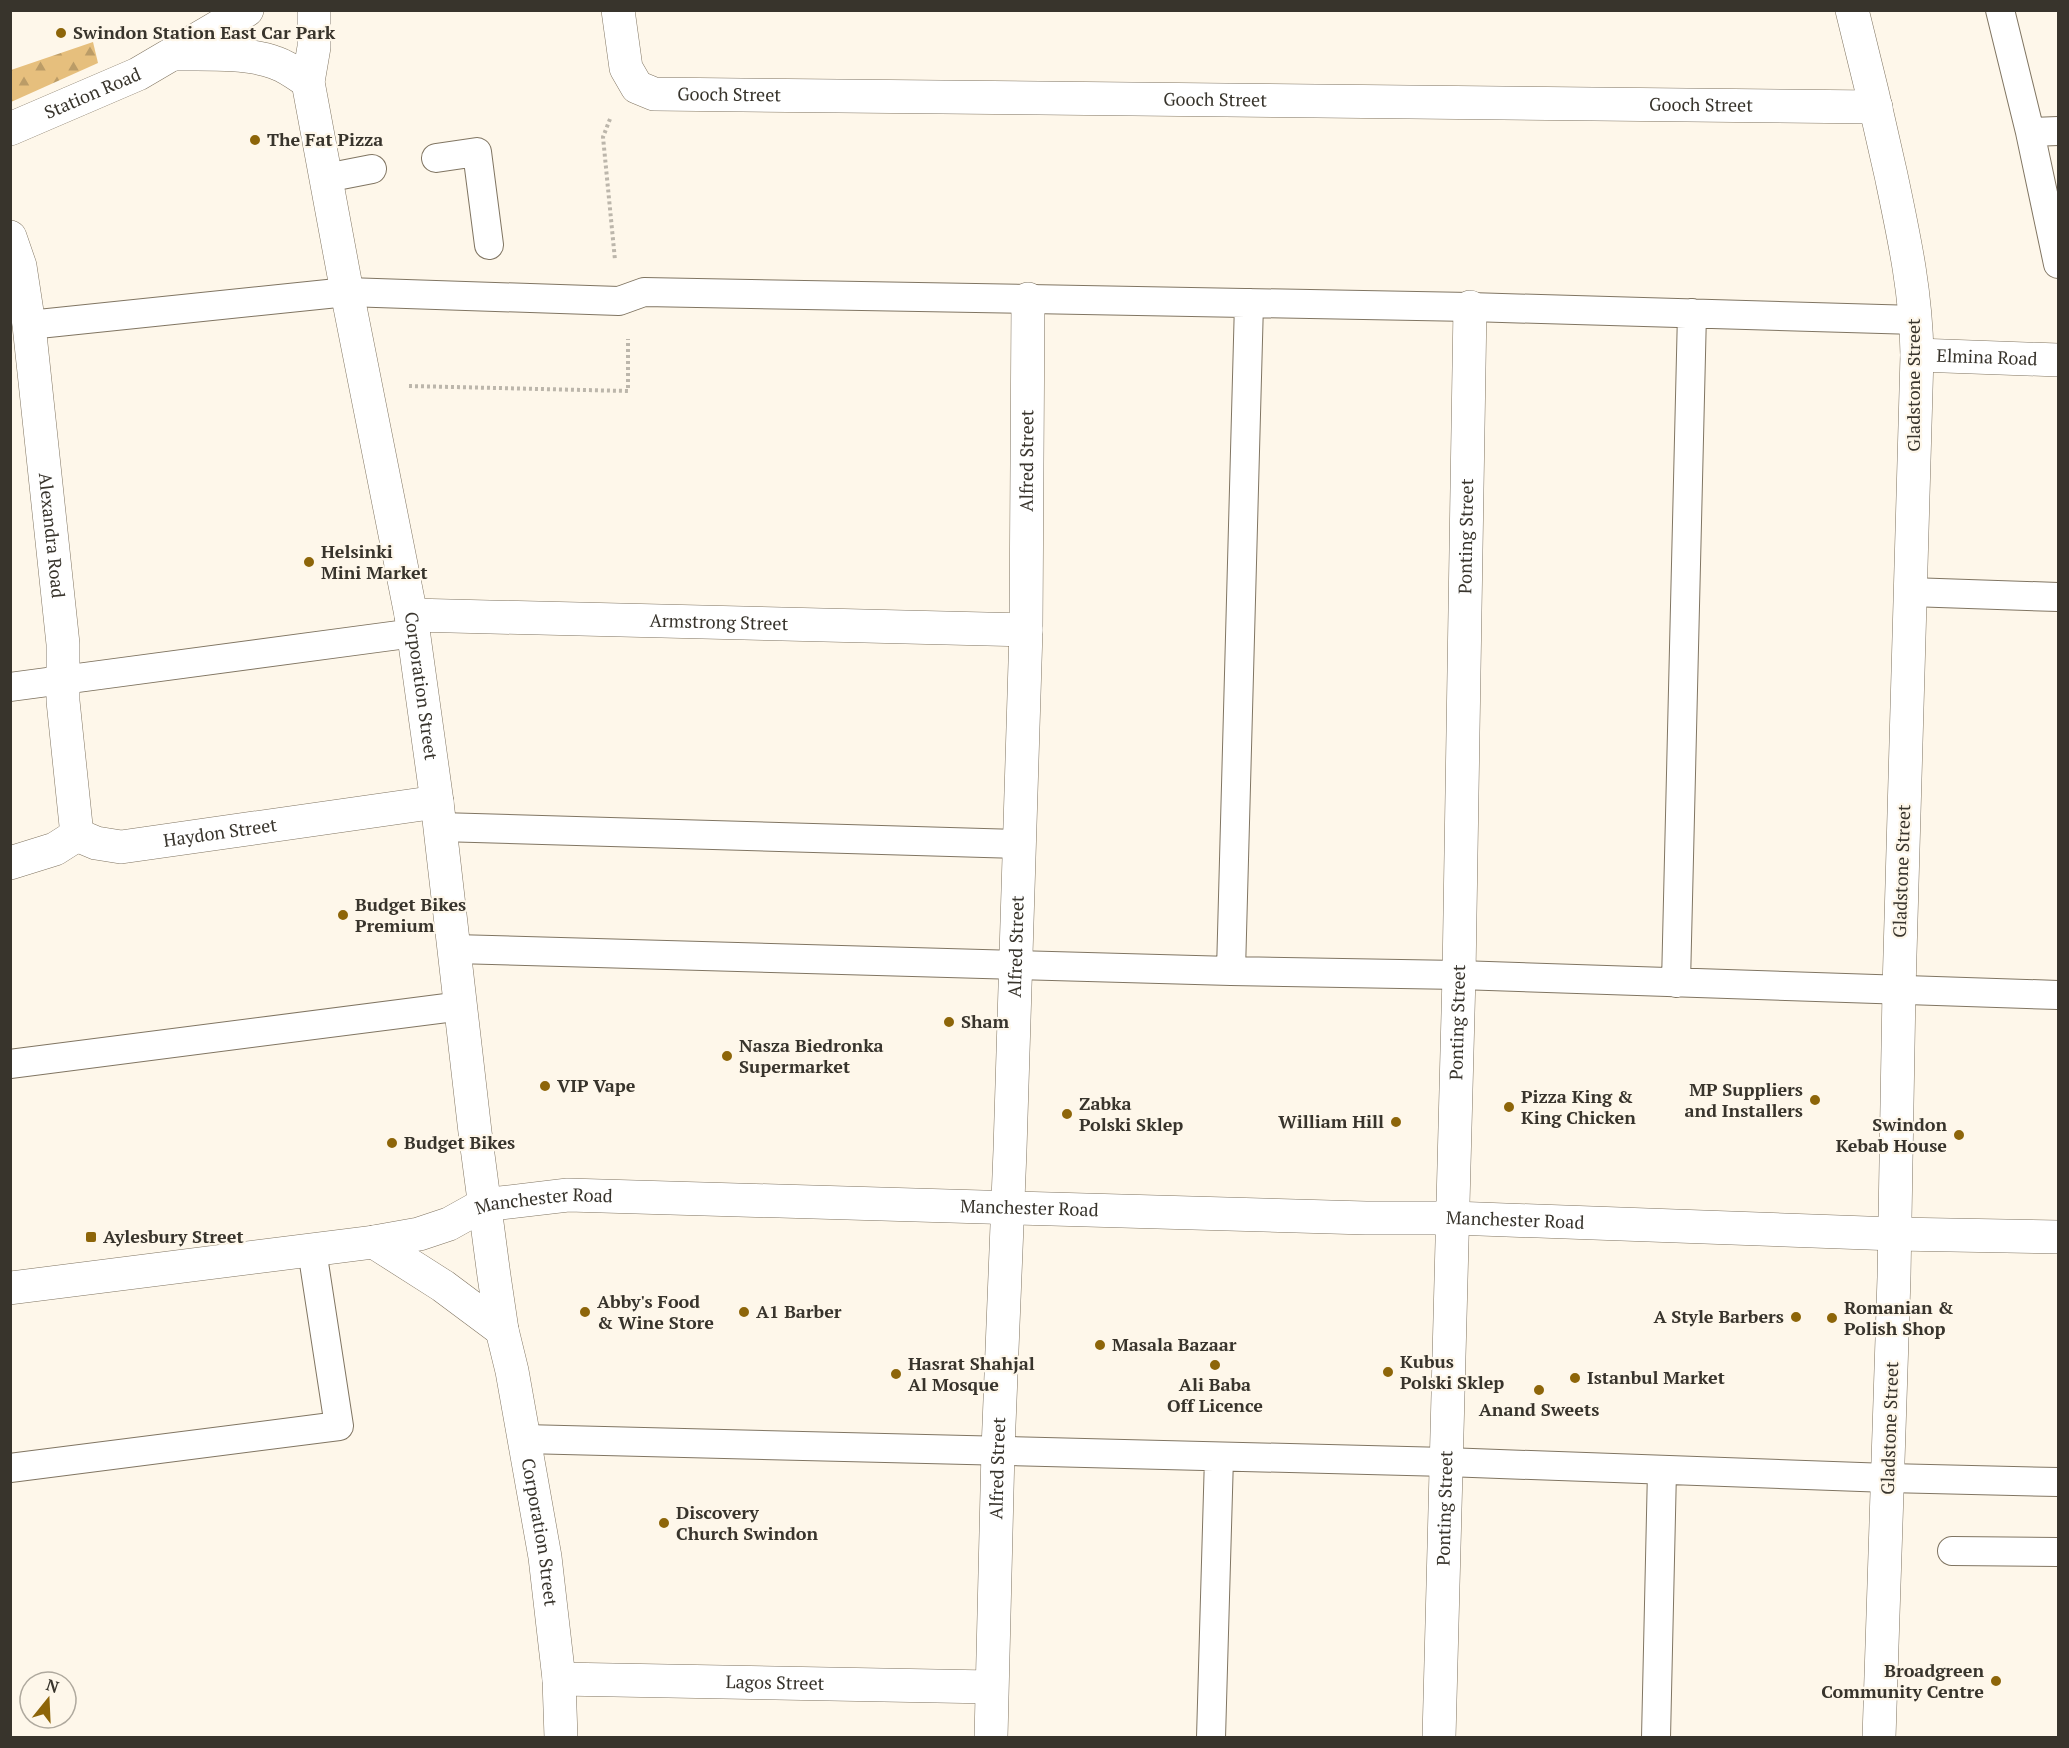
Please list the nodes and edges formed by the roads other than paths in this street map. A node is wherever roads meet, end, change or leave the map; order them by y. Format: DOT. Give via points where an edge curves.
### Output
graph roads {
  1 [pos="208,10"];
  2 [pos="247,10"];
  3 [pos="314,10"];
  4 [pos="618,10"];
  5 [pos="1852,10"];
  6 [pos="2000,10"];
  7 [pos="174,54"];
  8 [pos="308,82"];
  9 [pos="1876,107"];
  10 [pos="10,129"];
  11 [pos="2058,131"];
  12 [pos="2030,132"];
  13 [pos="436,158"];
  14 [pos="372,169"];
  15 [pos="326,178"];
  16 [pos="10,237"];
  17 [pos="489,245"];
  18 [pos="2058,264"];
  19 [pos="347,292"];
  20 [pos="1028,299"];
  21 [pos="1249,303"];
  22 [pos="1470,307"];
  23 [pos="1692,313"];
  24 [pos="1916,320"];
  25 [pos="29,325"];
  26 [pos="1917,355"];
  27 [pos="2058,360"];
  28 [pos="1910,592"];
  29 [pos="2058,597"];
  30 [pos="412,624"];
  31 [pos="1026,630"];
  32 [pos="63,681"];
  33 [pos="10,687"];
  34 [pos="438,815"];
  35 [pos="77,836"];
  36 [pos="1019,844"];
  37 [pos="10,863"];
  38 [pos="455,949"];
  39 [pos="1016,965"];
  40 [pos="1231,971"];
  41 [pos="1460,975"];
  42 [pos="1676,983"];
  43 [pos="1899,990"];
  44 [pos="2058,995"];
  45 [pos="462,1006"];
  46 [pos="10,1064"];
  47 [pos="484,1206"];
  48 [pos="1008,1207"];
  49 [pos="1453,1218"];
  50 [pos="1895,1234"];
  51 [pos="2058,1237"];
  52 [pos="374,1242"];
  53 [pos="312,1250"];
  54 [pos="10,1288"];
  55 [pos="502,1330"];
  56 [pos="524,1439"];
  57 [pos="998,1450"];
  58 [pos="1219,1457"];
  59 [pos="1446,1462"];
  60 [pos="10,1468"];
  61 [pos="1662,1470"];
  62 [pos="1888,1478"];
  63 [pos="2058,1482"];
  64 [pos="1952,1551"];
  65 [pos="2058,1552"];
  66 [pos="559,1679"];
  67 [pos="991,1687"];
  68 [pos="561,1737"];
  69 [pos="991,1737"];
  70 [pos="1211,1737"];
  71 [pos="1439,1737"];
  72 [pos="1656,1737"];
  73 [pos="1879,1737"];
  1 -- 7 [label="street, Station Road"];
  2 -- 7 [label="street, Station Road"];
  3 -- 8 [label="street, Corporation Street" via="314,47"];
  4 -- 9 [label="street, Gooch Street" via="626,68 637,87 654,94"];
  5 -- 9 [label="street, Gladstone Street"];
  6 -- 12 [label="lane"];
  7 -- 8 [label="street, Station Road" via="220,54 274,62"];
  7 -- 10 [label="street, Station Road" via="120,82"];
  8 -- 15 [label="street, Corporation Street"];
  9 -- 24 [label="street, Gladstone Street" via="1910,266"];
  11 -- 12 [label="lane"];
  12 -- 18 [label="lane"];
  13 -- 17 [label="lane" via="477,152"];
  14 -- 15 [label="lane"];
  15 -- 19 [label="street, Corporation Street"];
  16 -- 25 [label="street, Alexandra Road" via="20,266"];
  19 -- 20 [label="lane" via="619,301 644,292"];
  19 -- 25 [label="lane"];
  19 -- 30 [label="street, Corporation Street"];
  20 -- 21 [label="lane"];
  20 -- 31 [label="street, Alfred Street"];
  21 -- 22 [label="lane"];
  21 -- 40 [label="lane"];
  22 -- 23 [label="lane"];
  22 -- 41 [label="street, Ponting Street"];
  23 -- 24 [label="lane"];
  23 -- 42 [label="lane"];
  24 -- 26 [label="street, Gladstone Street"];
  25 -- 32 [label="street, Alexandra Road" via="63,644"];
  26 -- 27 [label="street, Elmina Road"];
  26 -- 28 [label="street, Gladstone Street"];
  28 -- 29 [label="lane"];
  28 -- 43 [label="street, Gladstone Street"];
  30 -- 31 [label="street, Armstrong Street"];
  30 -- 32 [label="lane"];
  30 -- 34 [label="street, Corporation Street"];
  31 -- 36 [label="street, Alfred Street"];
  32 -- 33 [label="lane"];
  32 -- 35 [label="street, Alexandra Road"];
  34 -- 35 [label="street, Haydon Street" via="122,847"];
  34 -- 36 [label="lane"];
  34 -- 38 [label="street, Corporation Street"];
  35 -- 37 [label="street" via="55,849"];
  36 -- 39 [label="street, Alfred Street"];
  38 -- 39 [label="lane"];
  38 -- 45 [label="street, Corporation Street"];
  39 -- 40 [label="lane"];
  39 -- 48 [label="street, Alfred Street"];
  40 -- 41 [label="lane"];
  41 -- 42 [label="lane"];
  41 -- 49 [label="street, Ponting Street"];
  42 -- 43 [label="lane"];
  43 -- 44 [label="lane"];
  43 -- 50 [label="street, Gladstone Street"];
  45 -- 46 [label="lane"];
  45 -- 47 [label="street, Corporation Street"];
  47 -- 48 [label="street, Manchester Road" via="568,1195"];
  47 -- 52 [label="street, Manchester Road" via="419,1234"];
  47 -- 55 [label="street, Corporation Street"];
  48 -- 49 [label="street, Manchester Road"];
  48 -- 57 [label="street, Alfred Street"];
  49 -- 50 [label="street, Manchester Road"];
  49 -- 59 [label="street, Ponting Street"];
  50 -- 51 [label="street, Manchester Road"];
  50 -- 62 [label="street, Gladstone Street"];
  52 -- 53 [label="street, Manchester Road"];
  52 -- 55 [label="street"];
  53 -- 54 [label="street, Manchester Road"];
  53 -- 60 [label="lane" via="339,1426"];
  55 -- 56 [label="street, Corporation Street"];
  56 -- 57 [label="lane"];
  56 -- 66 [label="street, Corporation Street" via="545,1557"];
  57 -- 58 [label="lane"];
  57 -- 67 [label="street, Alfred Street"];
  58 -- 59 [label="lane"];
  58 -- 70 [label="lane"];
  59 -- 61 [label="lane"];
  59 -- 71 [label="street, Ponting Street"];
  61 -- 62 [label="lane"];
  61 -- 72 [label="lane"];
  62 -- 63 [label="lane"];
  62 -- 73 [label="street, Gladstone Street"];
  64 -- 65 [label="lane"];
  66 -- 67 [label="street, Lagos Street"];
  66 -- 68 [label="street, Corporation Street"];
  67 -- 69 [label="street, Alfred Street"];
}
